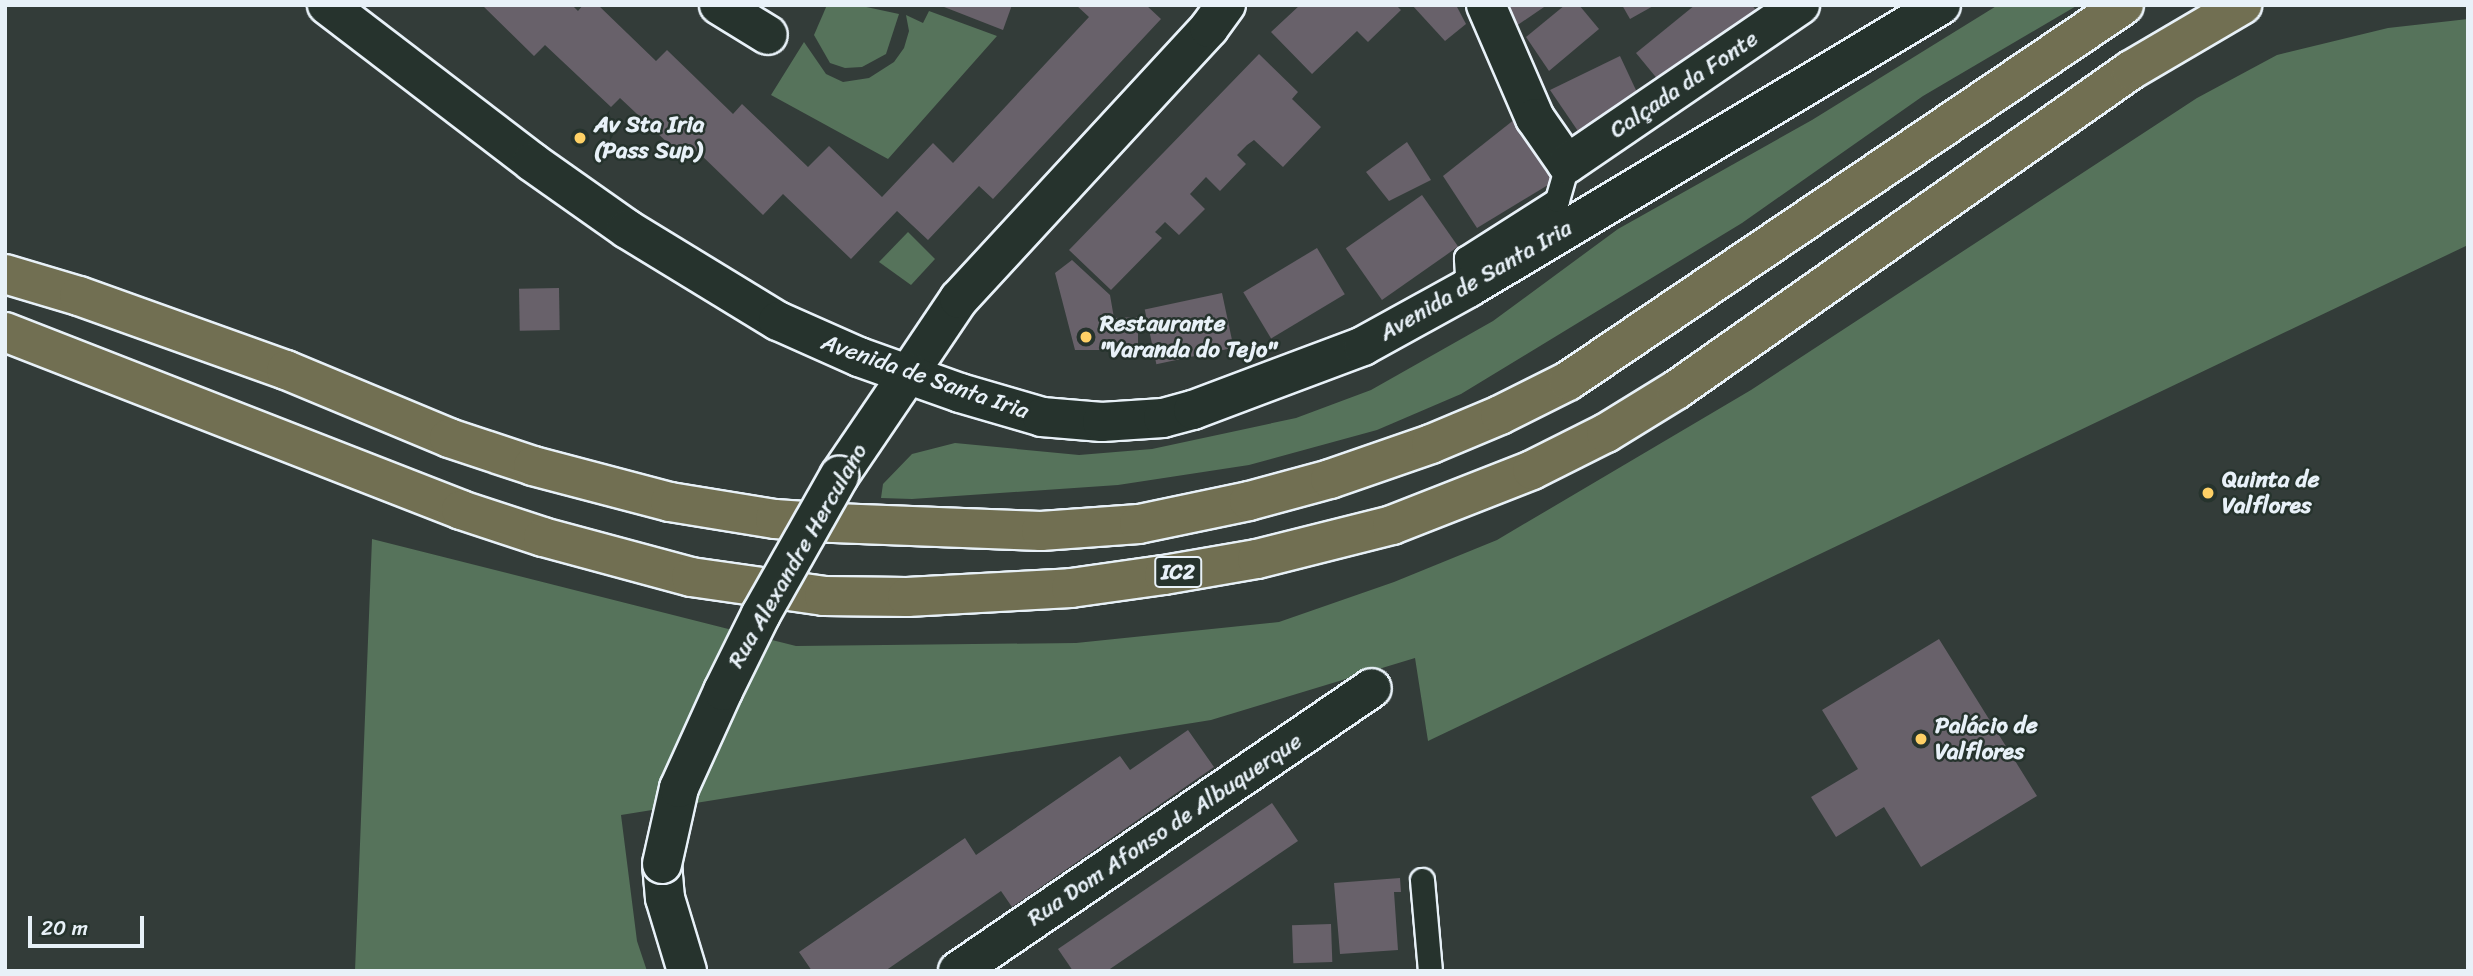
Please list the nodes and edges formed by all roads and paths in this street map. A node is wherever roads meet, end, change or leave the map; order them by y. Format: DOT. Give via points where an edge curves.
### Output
graph roads {
  1 [pos="327,5"];
  2 [pos="719,5"];
  3 [pos="1226,5"];
  4 [pos="1486,5"];
  5 [pos="1800,5"];
  6 [pos="1941,5"];
  7 [pos="2124,5"];
  8 [pos="2242,5"];
  9 [pos="768,35"];
  10 [pos="1567,164"];
  11 [pos="5,274"];
  12 [pos="1468,288"];
  13 [pos="5,332"];
  14 [pos="909,373"];
  15 [pos="1372,688"];
  16 [pos="1422,880"];
  17 [pos="687,971"];
  18 [pos="958,971"];
  19 [pos="1430,971"];
  1 -- 14 [label="main road, Avenida de Santa Iria" via="532,162 684,266 808,335"];
  2 -- 9 [label="main road"];
  3 -- 14 [label="main road, Rua Alexandre Herculano" via="958,299"];
  4 -- 10 [label="main road" via="1535,118"];
  5 -- 10 [label="main road, Calçada da Fonte"];
  6 -- 12 [label="main road, Avenida de Santa Iria"];
  7 -- 11 [label="highway, IC2" via="1568,381 1431,444 1330,479 1139,524 1041,531 834,523 775,519 670,502 533,466 449,438 286,370"];
  8 -- 13 [label="highway, IC2" via="2131,70 1676,390 1606,433 1532,470 1392,525 1257,559 1164,575 1057,589 907,597 824,596 691,577 461,510"];
  10 -- 12 [label="lane" via="1557,200 1466,258"];
  12 -- 14 [label="main road, Avenida de Santa Iria" via="1363,346 1163,418 1102,422 1042,417"];
  14 -- 17 [label="main road, Rua Alexandre Herculano, bridge" via="839,476 761,614 678,788 662,864 665,898"];
  15 -- 18 [label="main road, Rua Dom Afonso de Albuquerque"];
  16 -- 19 [label="lane"];
}
